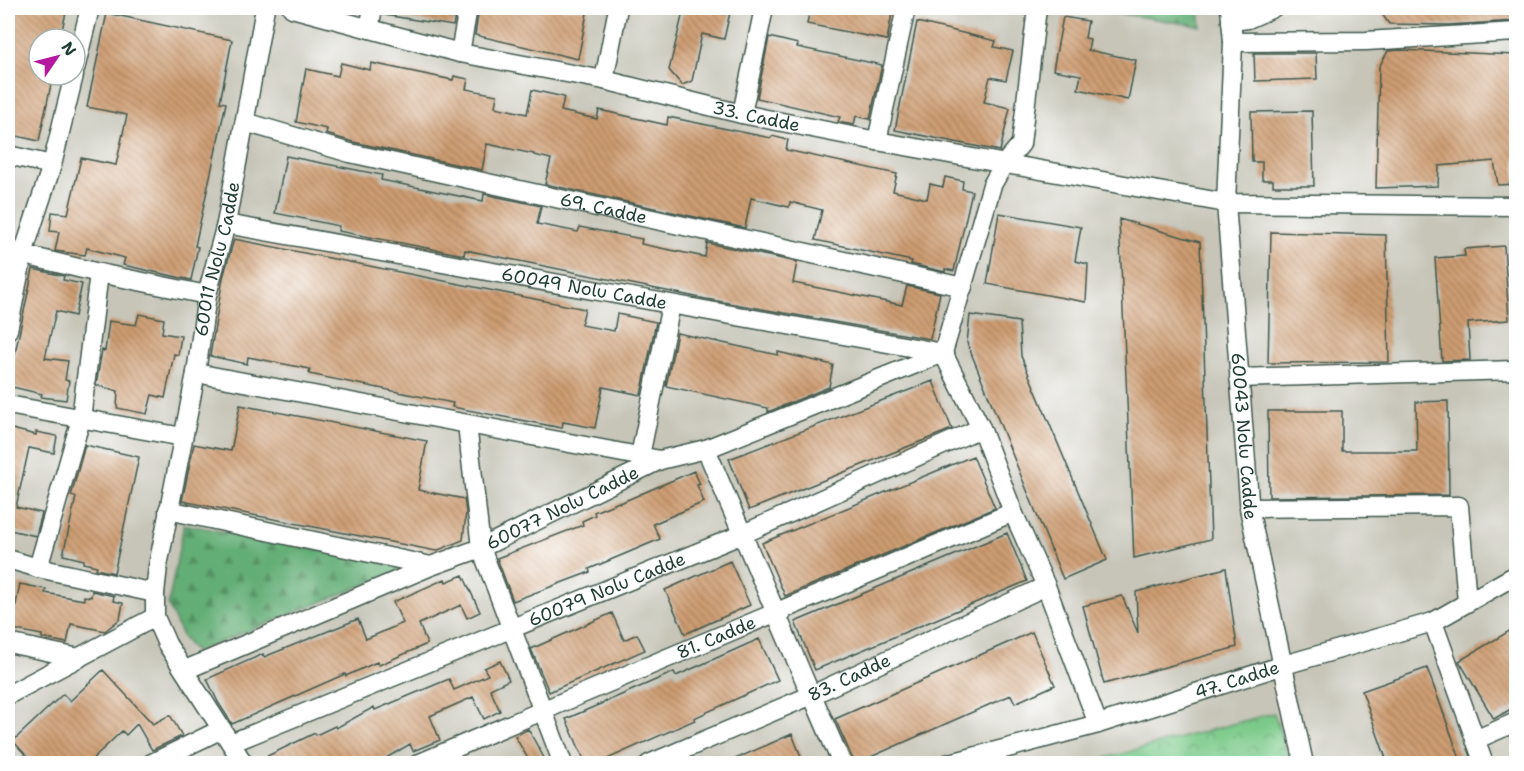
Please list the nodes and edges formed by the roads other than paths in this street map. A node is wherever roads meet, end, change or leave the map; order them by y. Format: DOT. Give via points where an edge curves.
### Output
graph roads {
  1 [pos="90,8"];
  2 [pos="265,8"];
  3 [pos="292,8"];
  4 [pos="374,8"];
  5 [pos="468,8"];
  6 [pos="618,8"];
  7 [pos="764,8"];
  8 [pos="906,8"];
  9 [pos="1037,8"];
  10 [pos="1273,8"];
  11 [pos="1230,14"];
  12 [pos="85,27"];
  13 [pos="369,29"];
  14 [pos="1516,32"];
  15 [pos="1233,42"];
  16 [pos="460,53"];
  17 [pos="604,80"];
  18 [pos="71,87"];
  19 [pos="742,114"];
  20 [pos="245,122"];
  21 [pos="877,141"];
  22 [pos="8,155"];
  23 [pos="1004,164"];
  24 [pos="52,165"];
  25 [pos="1226,203"];
  26 [pos="1516,206"];
  27 [pos="226,224"];
  28 [pos="15,253"];
  29 [pos="99,273"];
  30 [pos="963,287"];
  31 [pos="207,295"];
  32 [pos="671,305"];
  33 [pos="8,330"];
  34 [pos="942,353"];
  35 [pos="1516,369"];
  36 [pos="196,373"];
  37 [pos="1239,378"];
  38 [pos="8,405"];
  39 [pos="81,419"];
  40 [pos="467,424"];
  41 [pos="981,428"];
  42 [pos="183,437"];
  43 [pos="706,449"];
  44 [pos="640,456"];
  45 [pos="660,460"];
  46 [pos="1250,508"];
  47 [pos="168,510"];
  48 [pos="1013,512"];
  49 [pos="743,534"];
  50 [pos="481,548"];
  51 [pos="8,559"];
  52 [pos="431,566"];
  53 [pos="38,568"];
  54 [pos="1516,574"];
  55 [pos="1046,586"];
  56 [pos="154,593"];
  57 [pos="1467,602"];
  58 [pos="777,614"];
  59 [pos="155,617"];
  60 [pos="1433,622"];
  61 [pos="512,628"];
  62 [pos="8,643"];
  63 [pos="79,658"];
  64 [pos="1284,665"];
  65 [pos="185,670"];
  66 [pos="8,695"];
  67 [pos="812,695"];
  68 [pos="543,710"];
  69 [pos="1516,722"];
  70 [pos="1098,724"];
  71 [pos="227,736"];
  72 [pos="1476,740"];
  73 [pos="150,764"];
  74 [pos="244,764"];
  75 [pos="418,764"];
  76 [pos="563,764"];
  77 [pos="649,764"];
  78 [pos="842,764"];
  79 [pos="947,764"];
  80 [pos="1304,764"];
  81 [pos="1484,764"];
  1 -- 12 [label="street"];
  2 -- 20 [label="street, 60011 Nolu Cadde"];
  3 -- 13 [label="street, 33. Cadde"];
  4 -- 13 [label="street"];
  5 -- 16 [label="street"];
  6 -- 17 [label="street"];
  7 -- 19 [label="street"];
  8 -- 21 [label="street"];
  9 -- 23 [label="street" via="1021,144"];
  10 -- 11 [label="street" via="1248,19"];
  11 -- 15 [label="street, 60043 Nolu Cadde"];
  13 -- 16 [label="street, 33. Cadde"];
  14 -- 15 [label="street" via="1366,41"];
  15 -- 25 [label="street, 60043 Nolu Cadde"];
  16 -- 17 [label="street, 33. Cadde"];
  17 -- 19 [label="street, 33. Cadde"];
  18 -- 24 [label="street"];
  19 -- 21 [label="street, 33. Cadde"];
  20 -- 27 [label="street, 60011 Nolu Cadde"];
  20 -- 30 [label="street, 69. Cadde" via="350,153"];
  21 -- 23 [label="street, 33. Cadde"];
  22 -- 24 [label="street"];
  23 -- 25 [label="street, 33. Cadde"];
  23 -- 30 [label="street" via="992,185"];
  24 -- 28 [label="street"];
  25 -- 26 [label="street, 33. Cadde"];
  25 -- 37 [label="street, 60043 Nolu Cadde"];
  27 -- 31 [label="street, 60011 Nolu Cadde"];
  27 -- 32 [label="street, 60049 Nolu Cadde"];
  28 -- 29 [label="street"];
  28 -- 33 [label="street"];
  29 -- 31 [label="street"];
  29 -- 39 [label="street"];
  30 -- 34 [label="street"];
  31 -- 36 [label="street, 60011 Nolu Cadde"];
  32 -- 34 [label="street, 60049 Nolu Cadde"];
  32 -- 44 [label="street"];
  34 -- 41 [label="street"];
  34 -- 43 [label="street, 60077 Nolu Cadde"];
  35 -- 37 [label="street"];
  36 -- 40 [label="street"];
  36 -- 42 [label="street, 60011 Nolu Cadde"];
  37 -- 46 [label="street, 60043 Nolu Cadde"];
  38 -- 39 [label="street"];
  39 -- 42 [label="street"];
  39 -- 53 [label="street"];
  40 -- 44 [label="street"];
  40 -- 50 [label="street"];
  41 -- 48 [label="street"];
  41 -- 49 [label="street, 60079 Nolu Cadde"];
  42 -- 47 [label="street, 60011 Nolu Cadde"];
  43 -- 45 [label="street, 60077 Nolu Cadde"];
  43 -- 49 [label="street"];
  44 -- 45 [label="street"];
  45 -- 50 [label="street, 60077 Nolu Cadde"];
  46 -- 57 [label="street" via="1459,506"];
  46 -- 64 [label="street, 60043 Nolu Cadde"];
  47 -- 52 [label="street"];
  47 -- 56 [label="street, 60011 Nolu Cadde"];
  48 -- 55 [label="street"];
  48 -- 58 [label="street, 81. Cadde"];
  49 -- 58 [label="street"];
  49 -- 61 [label="street, 60079 Nolu Cadde"];
  50 -- 52 [label="street, 60077 Nolu Cadde"];
  50 -- 61 [label="street"];
  51 -- 53 [label="street"];
  52 -- 65 [label="street, 60077 Nolu Cadde"];
  53 -- 56 [label="street"];
  54 -- 57 [label="street, 47. Cadde"];
  55 -- 67 [label="street, 83. Cadde"];
  55 -- 70 [label="street"];
  56 -- 59 [label="street, 60011 Nolu Cadde"];
  57 -- 60 [label="street, 47. Cadde"];
  58 -- 67 [label="street"];
  58 -- 68 [label="street, 81. Cadde"];
  59 -- 63 [label="street"];
  59 -- 65 [label="street"];
  60 -- 64 [label="street, 47. Cadde"];
  60 -- 72 [label="street"];
  61 -- 68 [label="street"];
  61 -- 71 [label="street, 60079 Nolu Cadde"];
  62 -- 63 [label="street"];
  63 -- 66 [label="street"];
  64 -- 70 [label="street, 47. Cadde"];
  64 -- 80 [label="street, 60043 Nolu Cadde"];
  65 -- 71 [label="street"];
  67 -- 77 [label="street, 83. Cadde"];
  67 -- 78 [label="street"];
  68 -- 75 [label="street, 81. Cadde"];
  68 -- 76 [label="street"];
  69 -- 72 [label="street"];
  70 -- 79 [label="street, 47. Cadde"];
  71 -- 73 [label="street, 60079 Nolu Cadde"];
  71 -- 74 [label="street"];
  72 -- 81 [label="street"];
}
